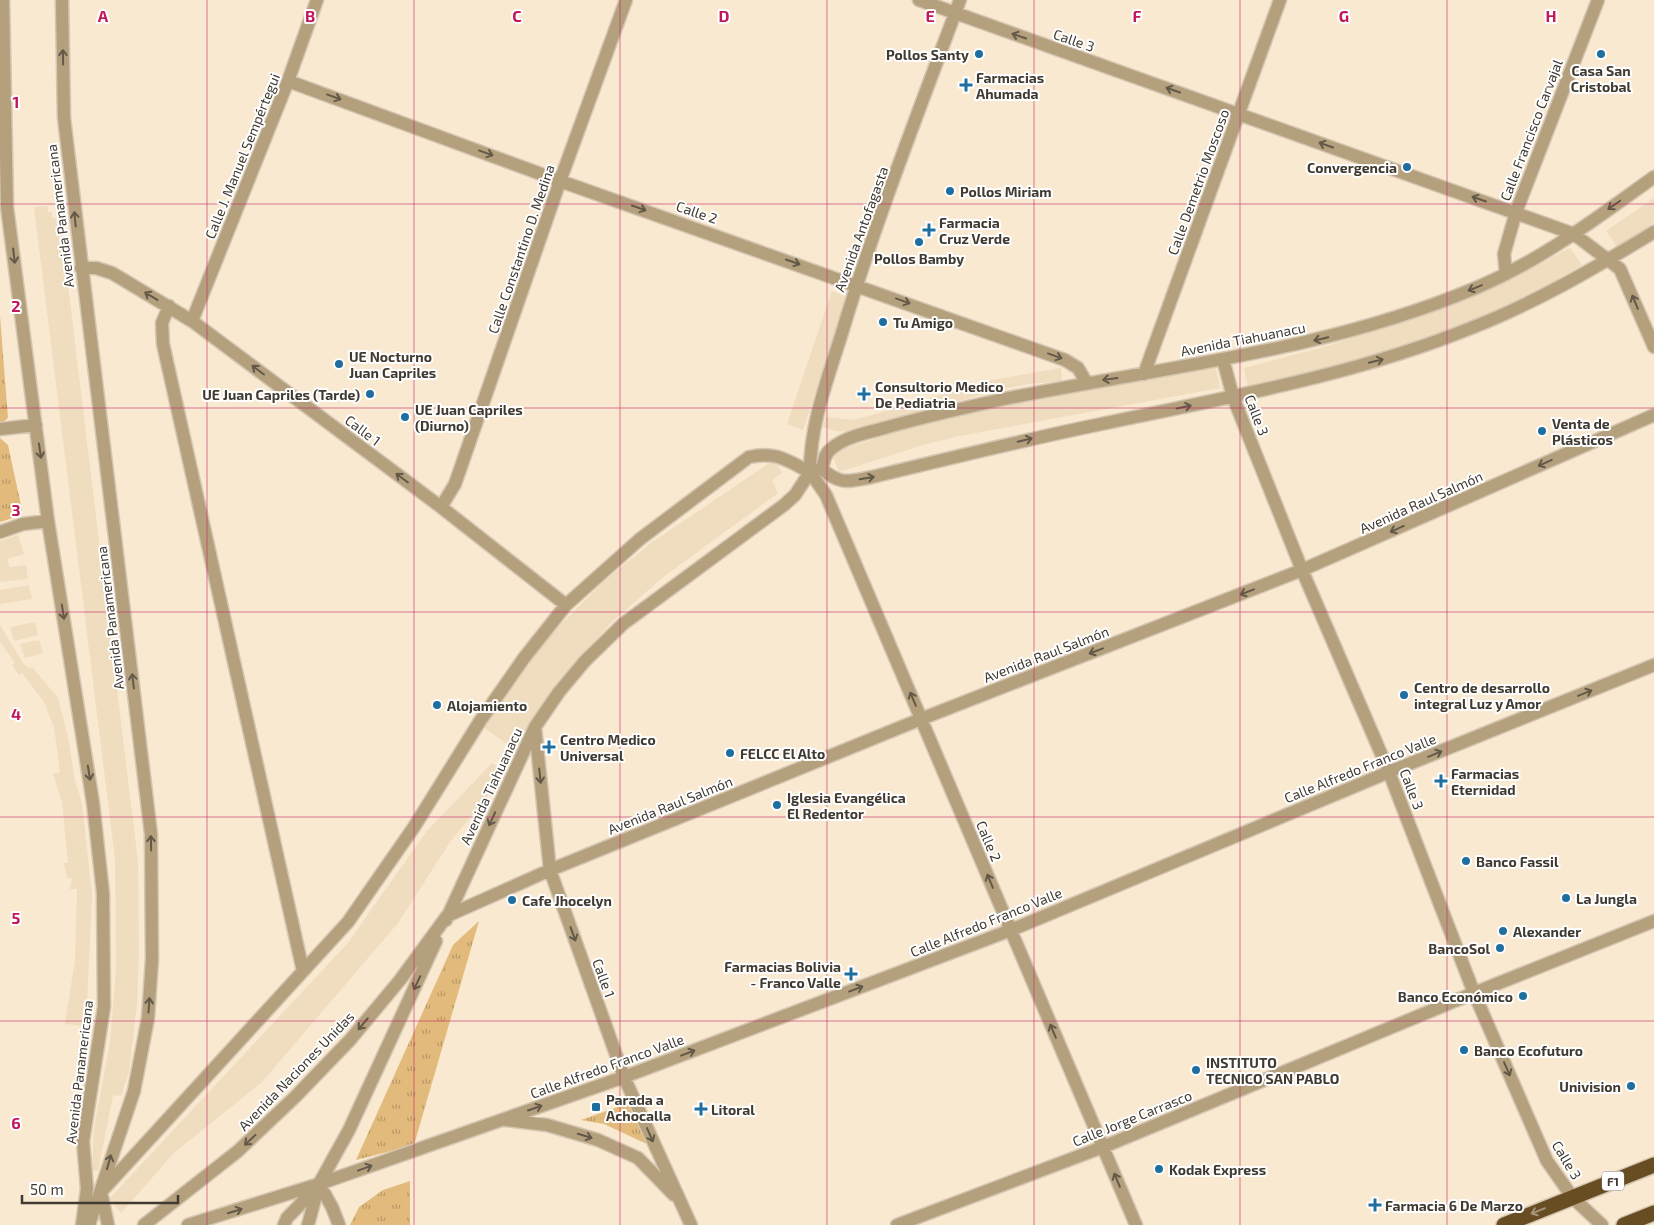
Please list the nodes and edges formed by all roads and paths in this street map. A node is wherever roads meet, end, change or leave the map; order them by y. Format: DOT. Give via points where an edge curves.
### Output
graph roads {
  1 [pos="3,0"];
  2 [pos="62,0"];
  3 [pos="316,0"];
  4 [pos="626,0"];
  5 [pos="918,0"];
  6 [pos="960,0"];
  7 [pos="1280,0"];
  8 [pos="1598,0"];
  9 [pos="955,13"];
  10 [pos="288,80"];
  11 [pos="1239,114"];
  12 [pos="1654,177"];
  13 [pos="560,180"];
  14 [pos="4,207"];
  15 [pos="1516,212"];
  16 [pos="1654,232"];
  17 [pos="1574,234"];
  18 [pos="1610,259"];
  19 [pos="81,268"];
  20 [pos="1506,274"];
  21 [pos="857,284"];
  22 [pos="169,306"];
  23 [pos="192,321"];
  24 [pos="1654,347"];
  25 [pos="1223,359"];
  26 [pos="1144,374"];
  27 [pos="1086,382"];
  28 [pos="1233,396"];
  29 [pos="1654,415"];
  30 [pos="36,425"];
  31 [pos="0,429"];
  32 [pos="816,470"];
  33 [pos="441,507"];
  34 [pos="48,521"];
  35 [pos="0,532"];
  36 [pos="1302,570"];
  37 [pos="566,605"];
  38 [pos="1654,665"];
  39 [pos="921,719"];
  40 [pos="535,728"];
  41 [pos="1390,772"];
  42 [pos="550,870"];
  43 [pos="447,916"];
  44 [pos="1654,921"];
  45 [pos="1011,930"];
  46 [pos="303,972"];
  47 [pos="1474,992"];
  48 [pos="624,1077"];
  49 [pos="504,1119"];
  50 [pos="1103,1147"];
  51 [pos="1654,1165"];
  52 [pos="320,1184"];
  53 [pos="101,1192"];
  54 [pos="1573,1198"];
  55 [pos="680,1201"];
  56 [pos="1654,1214"];
  57 [pos="82,1225"];
  58 [pos="89,1225"];
  59 [pos="108,1225"];
  60 [pos="144,1225"];
  61 [pos="188,1225"];
  62 [pos="284,1225"];
  63 [pos="308,1225"];
  64 [pos="339,1225"];
  65 [pos="691,1225"];
  66 [pos="897,1225"];
  67 [pos="1136,1225"];
  68 [pos="1504,1225"];
  69 [pos="1602,1225"];
  70 [pos="1624,1225"];
  1 -- 14 [label="street, Avenida Panamericana"];
  19 -- 2 [label="street, Avenida Panamericana, one-way" via="64,118"];
  3 -- 10 [label="street, Calle J. Manuel Sempértegui"];
  4 -- 13 [label="street, Calle Constantino D. Medina"];
  5 -- 9 [label="street, Calle 3"];
  6 -- 9 [label="street, Avenida Antofagasta"];
  7 -- 11 [label="street, Calle Demetrio Moscoso"];
  8 -- 15 [label="street, Calle Francisco Carvajal"];
  11 -- 9 [label="street, Calle 3, one-way"];
  9 -- 21 [label="street, Avenida Antofagasta"];
  10 -- 13 [label="street, Calle 2, one-way"];
  10 -- 23 [label="street, Calle J. Manuel Sempértegui"];
  15 -- 11 [label="street, Calle 3, one-way"];
  11 -- 26 [label="street, Calle Demetrio Moscoso"];
  12 -- 17 [label="street, Avenida Tiahuanacu, one-way"];
  13 -- 21 [label="street, Calle 2, one-way"];
  13 -- 33 [label="street, Calle Constantino D. Medina" via="455,484"];
  14 -- 30 [label="street, Avenida Panamericana, one-way"];
  15 -- 17 [label="street, Calle 3"];
  15 -- 20 [label="street, Calle Francisco Carvajal" via="1504,254"];
  16 -- 18 [label="street"];
  17 -- 18 [label="street, Calle 3"];
  17 -- 20 [label="street, Avenida Tiahuanacu"];
  24 -- 18 [label="street, Calle 3, one-way" via="1630,288 1620,269"];
  28 -- 18 [label="street, one-way" via="1390,357 1461,332 1529,304"];
  22 -- 19 [label="street, Calle 1, one-way" via="112,273"];
  53 -- 19 [label="street, Avenida Panamericana, one-way" via="134,1091 148,1018 152,960 151,834 92,336"];
  20 -- 25 [label="street, Avenida Tiahuanacu, one-way" via="1410,312 1326,338"];
  21 -- 27 [label="street, Calle 2, one-way" via="1065,360 1078,368"];
  21 -- 32 [label="street, Avenida Antofagasta" via="815,421 810,446"];
  22 -- 23 [label="street, Calle 1"];
  22 -- 46 [label="street" via="162,323 163,344"];
  33 -- 23 [label="street, Calle 1, one-way"];
  25 -- 26 [label="street, Avenida Tiahuanacu"];
  25 -- 28 [label="street, Calle 3"];
  26 -- 27 [label="street, Avenida Tiahuanacu, one-way"];
  27 -- 32 [label="street, Avenida Tiahuanacu" via="928,416 862,434 831,448"];
  32 -- 28 [label="street, one-way" via="844,482 1040,436"];
  28 -- 36 [label="street, Calle 3"];
  29 -- 36 [label="street, Avenida Raul Salmón, one-way"];
  30 -- 31 [label="street"];
  30 -- 34 [label="street, Avenida Panamericana, one-way"];
  32 -- 37 [label="street" via="766,453 749,457 640,538"];
  39 -- 32 [label="street, Calle 2, one-way"];
  32 -- 40 [label="street, Avenida Tiahuanacu" via="784,505 623,624 569,680"];
  33 -- 37 [label="street, Calle 1"];
  34 -- 35 [label="street" via="23,524"];
  34 -- 57 [label="street, Avenida Panamericana, one-way" via="93,802 103,893 104,1007 83,1141 87,1189"];
  36 -- 39 [label="street, Avenida Raul Salmón, one-way"];
  36 -- 41 [label="street, Calle 3"];
  37 -- 46 [label="street" via="480,721 380,879 348,922"];
  41 -- 38 [label="street, Calle Alfredo Franco Valle, one-way"];
  39 -- 42 [label="street, Avenida Raul Salmón"];
  45 -- 39 [label="street, Calle 2, one-way"];
  40 -- 42 [label="street, Calle 1, one-way"];
  40 -- 43 [label="street, Avenida Tiahuanacu, one-way"];
  41 -- 45 [label="street, Calle Alfredo Franco Valle"];
  41 -- 47 [label="street, Calle 3"];
  42 -- 43 [label="street, Avenida Raul Salmón"];
  42 -- 48 [label="street, Calle 1, one-way"];
  43 -- 52 [label="street, Avenida Tiahuanacu, one-way" via="349,1130"];
  43 -- 60 [label="street, Avenida Naciones Unidas, one-way" via="369,1018 295,1097 238,1151"];
  44 -- 47 [label="street, Calle Jorge Carrasco"];
  48 -- 45 [label="street, Calle Alfredo Franco Valle, one-way"];
  50 -- 45 [label="street, Calle 2, one-way"];
  46 -- 53 [label="street"];
  47 -- 50 [label="street, Calle Jorge Carrasco"];
  47 -- 54 [label="street, Calle 3, one-way" via="1547,1161"];
  49 -- 48 [label="street, Calle Alfredo Franco Valle, one-way"];
  48 -- 55 [label="street, Calle 1, one-way"];
  52 -- 49 [label="street, Calle Alfredo Franco Valle, one-way"];
  49 -- 55 [label="street, one-way" via="547,1125 598,1140 638,1158"];
  50 -- 66 [label="street, Calle Jorge Carrasco"];
  67 -- 50 [label="street, Calle 2, one-way"];
  51 -- 54 [label="highway, F1"];
  61 -- 52 [label="street, one-way"];
  52 -- 62 [label="street"];
  52 -- 63 [label="street"];
  52 -- 64 [label="street"];
  53 -- 58 [label="street, Avenida Panamericana"];
  53 -- 59 [label="street"];
  54 -- 68 [label="highway, F1, one-way"];
  54 -- 69 [label="street, Calle 3"];
  55 -- 65 [label="street, Calle 1"];
  56 -- 70 [label="highway"];
}
